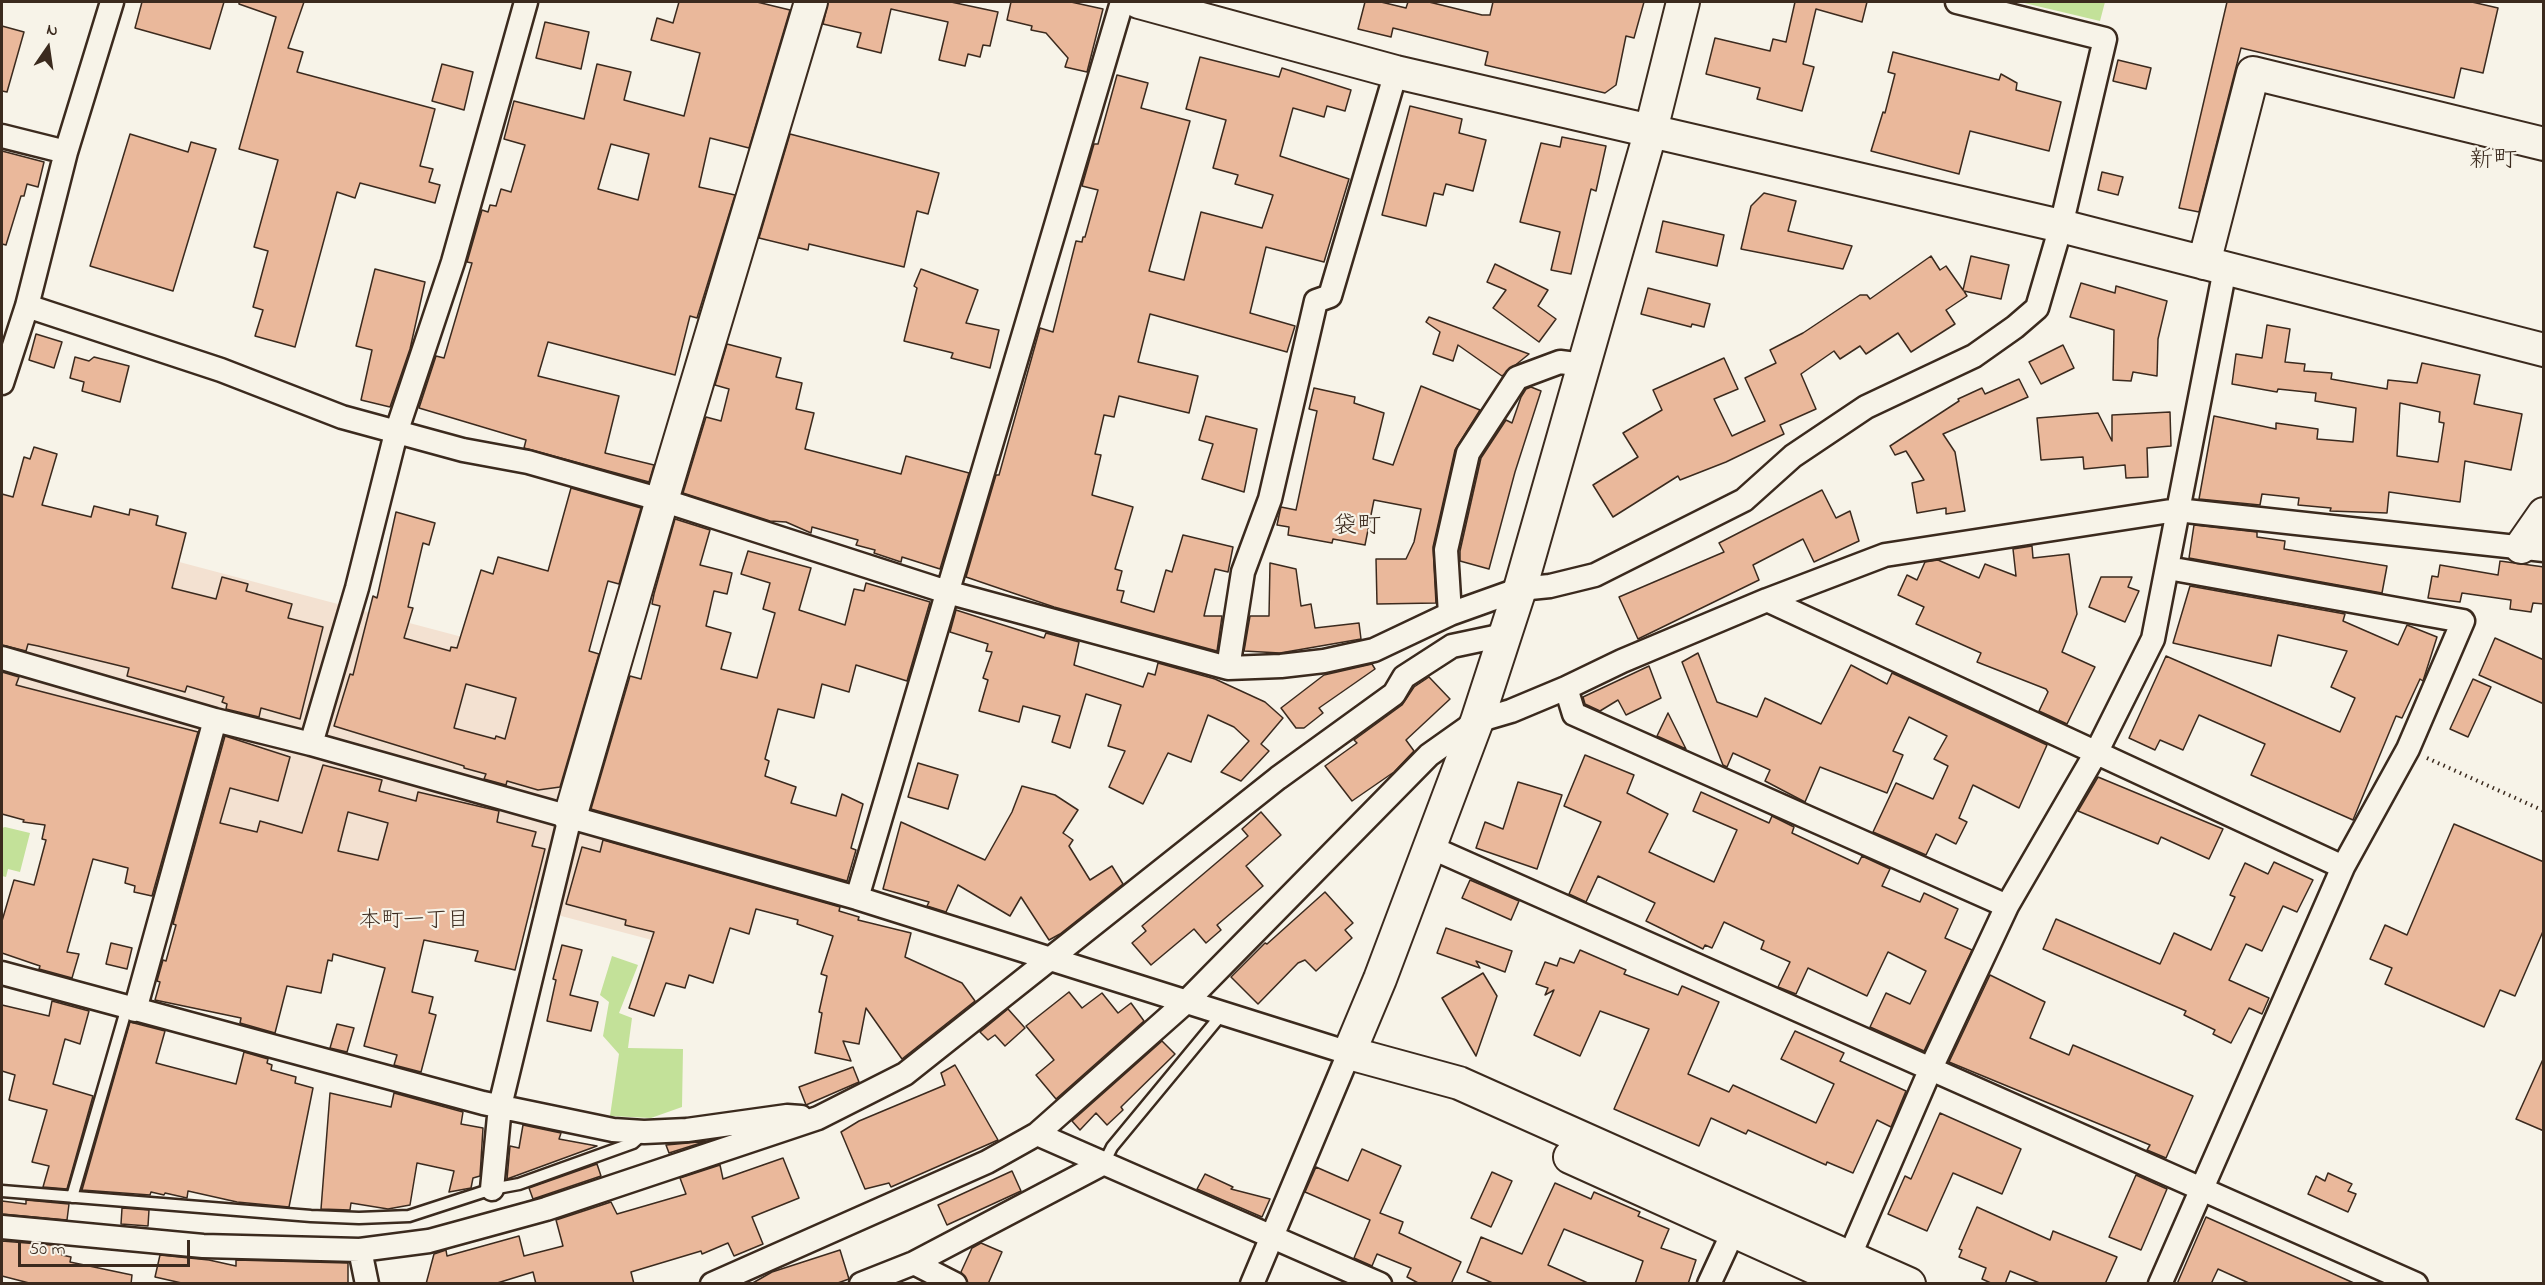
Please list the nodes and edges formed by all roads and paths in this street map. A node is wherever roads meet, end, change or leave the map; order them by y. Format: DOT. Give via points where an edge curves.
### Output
graph roads {
  1 [pos="112,2"];
  2 [pos="526,2"];
  3 [pos="811,2"];
  4 [pos="1122,2"];
  5 [pos="1139,2"];
  6 [pos="1683,2"];
  7 [pos="1957,2"];
  8 [pos="1396,72"];
  9 [pos="1651,130"];
  10 [pos="2,136"];
  11 [pos="2544,144"];
  12 [pos="66,152"];
  13 [pos="2061,226"];
  14 [pos="2215,266"];
  15 [pos="27,306"];
  16 [pos="2544,350"];
  17 [pos="1584,364"];
  18 [pos="2,382"];
  19 [pos="396,433"];
  20 [pos="662,500"];
  21 [pos="2177,510"];
  22 [pos="2544,514"];
  23 [pos="2532,549"];
  24 [pos="2168,568"];
  25 [pos="1520,589"];
  26 [pos="947,592"];
  27 [pos="1767,600"];
  28 [pos="1450,614"];
  29 [pos="1504,635"];
  30 [pos="2,658"];
  31 [pos="1228,668"];
  32 [pos="1566,688"];
  33 [pos="215,720"];
  34 [pos="1477,721"];
  35 [pos="311,744"];
  36 [pos="2408,750"];
  37 [pos="2097,751"];
  38 [pos="2544,811"];
  39 [pos="570,817"];
  40 [pos="1430,847"];
  41 [pos="2343,867"];
  42 [pos="857,898"];
  43 [pos="2007,906"];
  44 [pos="1054,958"];
  45 [pos="2,973"];
  46 [pos="1187,1001"];
  47 [pos="131,1009"];
  48 [pos="1222,1014"];
  49 [pos="1350,1053"];
  50 [pos="1930,1068"];
  51 [pos="500,1106"];
  52 [pos="818,1118"];
  53 [pos="644,1132"];
  54 [pos="1037,1134"];
  55 [pos="1104,1162"];
  56 [pos="2202,1188"];
  57 [pos="492,1190"];
  58 [pos="2,1191"];
  59 [pos="72,1197"];
  60 [pos="1738,1220"];
  61 [pos="2,1227"];
  62 [pos="1273,1235"];
  63 [pos="360,1250"];
  64 [pos="914,1263"];
  65 [pos="1847,1273"];
  66 [pos="367,1284"];
  67 [pos="712,1284"];
  68 [pos="861,1284"];
  69 [pos="955,1284"];
  70 [pos="1252,1284"];
  71 [pos="1380,1284"];
  72 [pos="1709,1284"];
  73 [pos="1909,1284"];
  74 [pos="2160,1284"];
  75 [pos="2416,1284"];
  1 -- 12 [label="street"];
  2 -- 19 [label="street" via="453,262"];
  3 -- 20 [label="street"];
  4 -- 26 [label="street"];
  5 -- 8 [label="street"];
  6 -- 9 [label="street"];
  7 -- 13 [label="street" via="2105,39"];
  8 -- 9 [label="street"];
  8 -- 31 [label="street" via="1330,296 1316,301 1270,500 1243,572"];
  9 -- 13 [label="street"];
  9 -- 17 [label="street"];
  10 -- 12 [label="street"];
  11 -- 14 [label="street" via="2253,73"];
  12 -- 15 [label="street"];
  13 -- 14 [label="street"];
  13 -- 25 [label="street" via="2037,308 1974,356 1866,407 1793,456 1744,500 1595,575"];
  14 -- 16 [label="street"];
  14 -- 21 [label="street"];
  15 -- 18 [label="street"];
  15 -- 19 [label="street"];
  17 -- 25 [label="street"];
  17 -- 28 [label="street" via="1560,362 1517,378 1468,453 1446,550"];
  19 -- 20 [label="street" via="528,462"];
  19 -- 35 [label="street" via="357,588"];
  20 -- 26 [label="street"];
  20 -- 39 [label="street"];
  21 -- 23 [label="street"];
  21 -- 24 [label="street"];
  21 -- 27 [label="street" via="1885,555"];
  22 -- 23 [label="street"];
  24 -- 36 [label="street" via="2463,621"];
  24 -- 37 [label="street" via="2153,639"];
  25 -- 28 [label="street"];
  25 -- 29 [label="street"];
  26 -- 31 [label="street"];
  26 -- 42 [label="street"];
  27 -- 32 [label="street"];
  27 -- 37 [label="street"];
  28 -- 31 [label="street" via="1374,650 1281,666"];
  29 -- 34 [label="street"];
  29 -- 44 [label="street" via="1452,645 1404,677 1394,694 1278,778"];
  30 -- 33 [label="street"];
  32 -- 34 [label="street"];
  32 -- 43 [label="street" via="1574,714"];
  33 -- 35 [label="street"];
  33 -- 47 [label="street"];
  34 -- 40 [label="street"];
  34 -- 46 [label="street" via="1429,754"];
  35 -- 39 [label="street"];
  36 -- 38 [label="path"];
  36 -- 41 [label="street"];
  37 -- 41 [label="street"];
  37 -- 43 [label="street"];
  39 -- 42 [label="street"];
  39 -- 51 [label="street"];
  40 -- 49 [label="street"];
  40 -- 50 [label="street"];
  41 -- 56 [label="street"];
  42 -- 44 [label="street"];
  43 -- 50 [label="street"];
  44 -- 46 [label="street"];
  44 -- 52 [label="street" via="905,1074"];
  45 -- 47 [label="street"];
  46 -- 48 [label="street"];
  46 -- 54 [label="street"];
  47 -- 51 [label="street"];
  47 -- 59 [label="lane"];
  48 -- 49 [label="street"];
  48 -- 55 [label="lane" via="1112,1147"];
  49 -- 60 [label="street" via="1459,1083"];
  49 -- 62 [label="street"];
  50 -- 56 [label="street"];
  50 -- 65 [label="street"];
  51 -- 53 [label="street" via="613,1130"];
  51 -- 57 [label="street"];
  52 -- 53 [label="street" via="787,1116"];
  52 -- 63 [label="street" via="546,1209 429,1241"];
  53 -- 57 [label="lane" via="623,1147"];
  54 -- 55 [label="street"];
  54 -- 67 [label="street" via="967,1171"];
  55 -- 62 [label="street"];
  55 -- 64 [label="street"];
  56 -- 74 [label="street"];
  56 -- 75 [label="street"];
  57 -- 59 [label="lane" via="409,1216 358,1218"];
  58 -- 59 [label="lane"];
  60 -- 65 [label="street"];
  60 -- 72 [label="street"];
  61 -- 63 [label="street" via="203,1246"];
  62 -- 70 [label="street"];
  62 -- 71 [label="street"];
  63 -- 66 [label="street"];
  64 -- 68 [label="street"];
  64 -- 69 [label="street"];
  65 -- 73 [label="street"];
}
